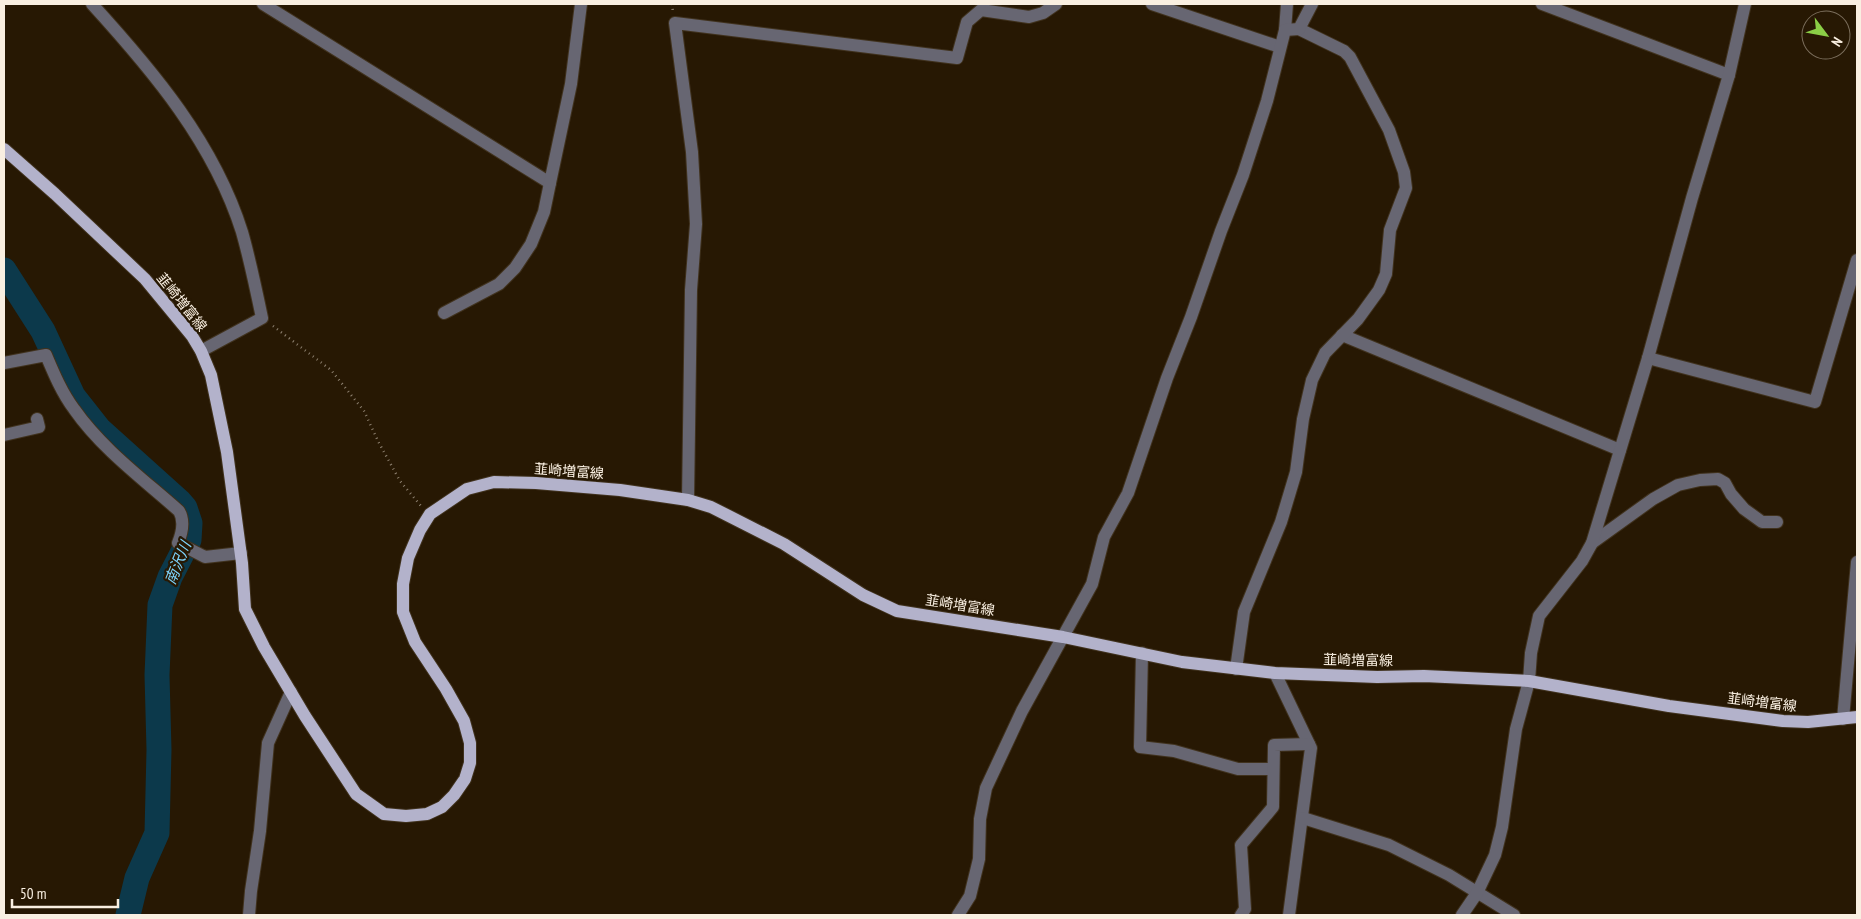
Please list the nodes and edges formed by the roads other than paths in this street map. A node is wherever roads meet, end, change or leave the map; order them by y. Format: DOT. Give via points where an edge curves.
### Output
graph roads {
  1 [pos="92,4"];
  2 [pos="263,4"];
  3 [pos="581,4"];
  4 [pos="1056,4"];
  5 [pos="1152,4"];
  6 [pos="1287,4"];
  7 [pos="1312,4"];
  8 [pos="1542,4"];
  9 [pos="1745,4"];
  10 [pos="1299,29"];
  11 [pos="1285,30"];
  12 [pos="1280,47"];
  13 [pos="1729,75"];
  14 [pos="4,149"];
  15 [pos="550,183"];
  16 [pos="1857,260"];
  17 [pos="444,314"];
  18 [pos="1342,335"];
  19 [pos="201,351"];
  20 [pos="1648,358"];
  21 [pos="4,363"];
  22 [pos="37,420"];
  23 [pos="4,435"];
  24 [pos="1620,450"];
  25 [pos="688,500"];
  26 [pos="1777,522"];
  27 [pos="1592,543"];
  28 [pos="241,553"];
  29 [pos="1857,562"];
  30 [pos="1062,637"];
  31 [pos="1142,653"];
  32 [pos="1236,668"];
  33 [pos="1275,673"];
  34 [pos="1529,681"];
  35 [pos="291,692"];
  36 [pos="1857,717"];
  37 [pos="1843,719"];
  38 [pos="1309,744"];
  39 [pos="1274,769"];
  40 [pos="1303,818"];
  41 [pos="1477,892"];
  42 [pos="250,915"];
  43 [pos="958,915"];
  44 [pos="1241,915"];
  45 [pos="1289,915"];
  46 [pos="1462,915"];
  47 [pos="1514,915"];
  1 -- 19 [label="street" via="159,80 184,115 211,162 242,231 262,318"];
  2 -- 15 [label="street"];
  3 -- 15 [label="street" via="570,84"];
  4 -- 25 [label="street" via="1029,17 981,10 967,22 957,58 675,23 692,152 696,224 691,290"];
  5 -- 12 [label="street"];
  6 -- 11 [label="street"];
  7 -- 10 [label="street"];
  8 -- 13 [label="street"];
  9 -- 13 [label="street"];
  10 -- 11 [label="street"];
  10 -- 18 [label="street" via="1350,57 1389,130 1404,172 1406,188 1390,230 1386,274 1380,290 1358,320"];
  11 -- 12 [label="street"];
  12 -- 30 [label="street" via="1268,101 1246,167 1128,493 1104,537 1092,584"];
  13 -- 20 [label="street"];
  14 -- 19 [label="main road, 韮崎増富線" via="145,279"];
  15 -- 17 [label="street" via="544,212 531,244 514,268 499,284"];
  16 -- 20 [label="street" via="1815,402"];
  18 -- 24 [label="street"];
  18 -- 32 [label="street" via="1325,353 1312,380 1296,472 1281,522 1244,612"];
  19 -- 28 [label="main road, 韮崎増富線" via="220,411"];
  20 -- 24 [label="street"];
  21 -- 28 [label="street" via="46,355 73,409 88,427 179,511 182,534 178,544 205,557"];
  22 -- 23 [label="street" via="39,427"];
  24 -- 27 [label="street"];
  25 -- 30 [label="main road, 韮崎増富線" via="711,507 784,544 863,595 897,611"];
  25 -- 35 [label="main road, 韮崎増富線" via="620,490 494,482 467,489 430,514 408,558 403,584 403,612 415,642 464,721 470,743 470,763 465,779 442,807 426,814 384,814 356,794"];
  26 -- 27 [label="street" via="1762,522 1744,509 1725,483 1718,479 1700,480 1678,485 1661,494"];
  27 -- 34 [label="street" via="1539,616"];
  28 -- 35 [label="main road, 韮崎増富線" via="245,610"];
  29 -- 37 [label="street"];
  30 -- 31 [label="main road, 韮崎増富線"];
  30 -- 43 [label="street" via="986,788 980,819 979,859 970,896"];
  31 -- 32 [label="main road, 韮崎増富線" via="1182,662"];
  31 -- 39 [label="street" via="1140,747 1174,752 1238,769"];
  32 -- 33 [label="main road, 韮崎増富線"];
  33 -- 34 [label="main road, 韮崎増富線"];
  33 -- 38 [label="street"];
  34 -- 37 [label="main road, 韮崎増富線" via="1745,717 1808,722"];
  34 -- 41 [label="street" via="1516,729 1495,855"];
  35 -- 42 [label="street" via="268,743"];
  36 -- 37 [label="main road, 韮崎増富線"];
  38 -- 39 [label="street" via="1274,745"];
  38 -- 40 [label="street"];
  39 -- 44 [label="street" via="1273,807 1241,845 1245,909"];
  40 -- 41 [label="street" via="1389,845"];
  40 -- 45 [label="street"];
  41 -- 46 [label="street"];
  41 -- 47 [label="street"];
}
